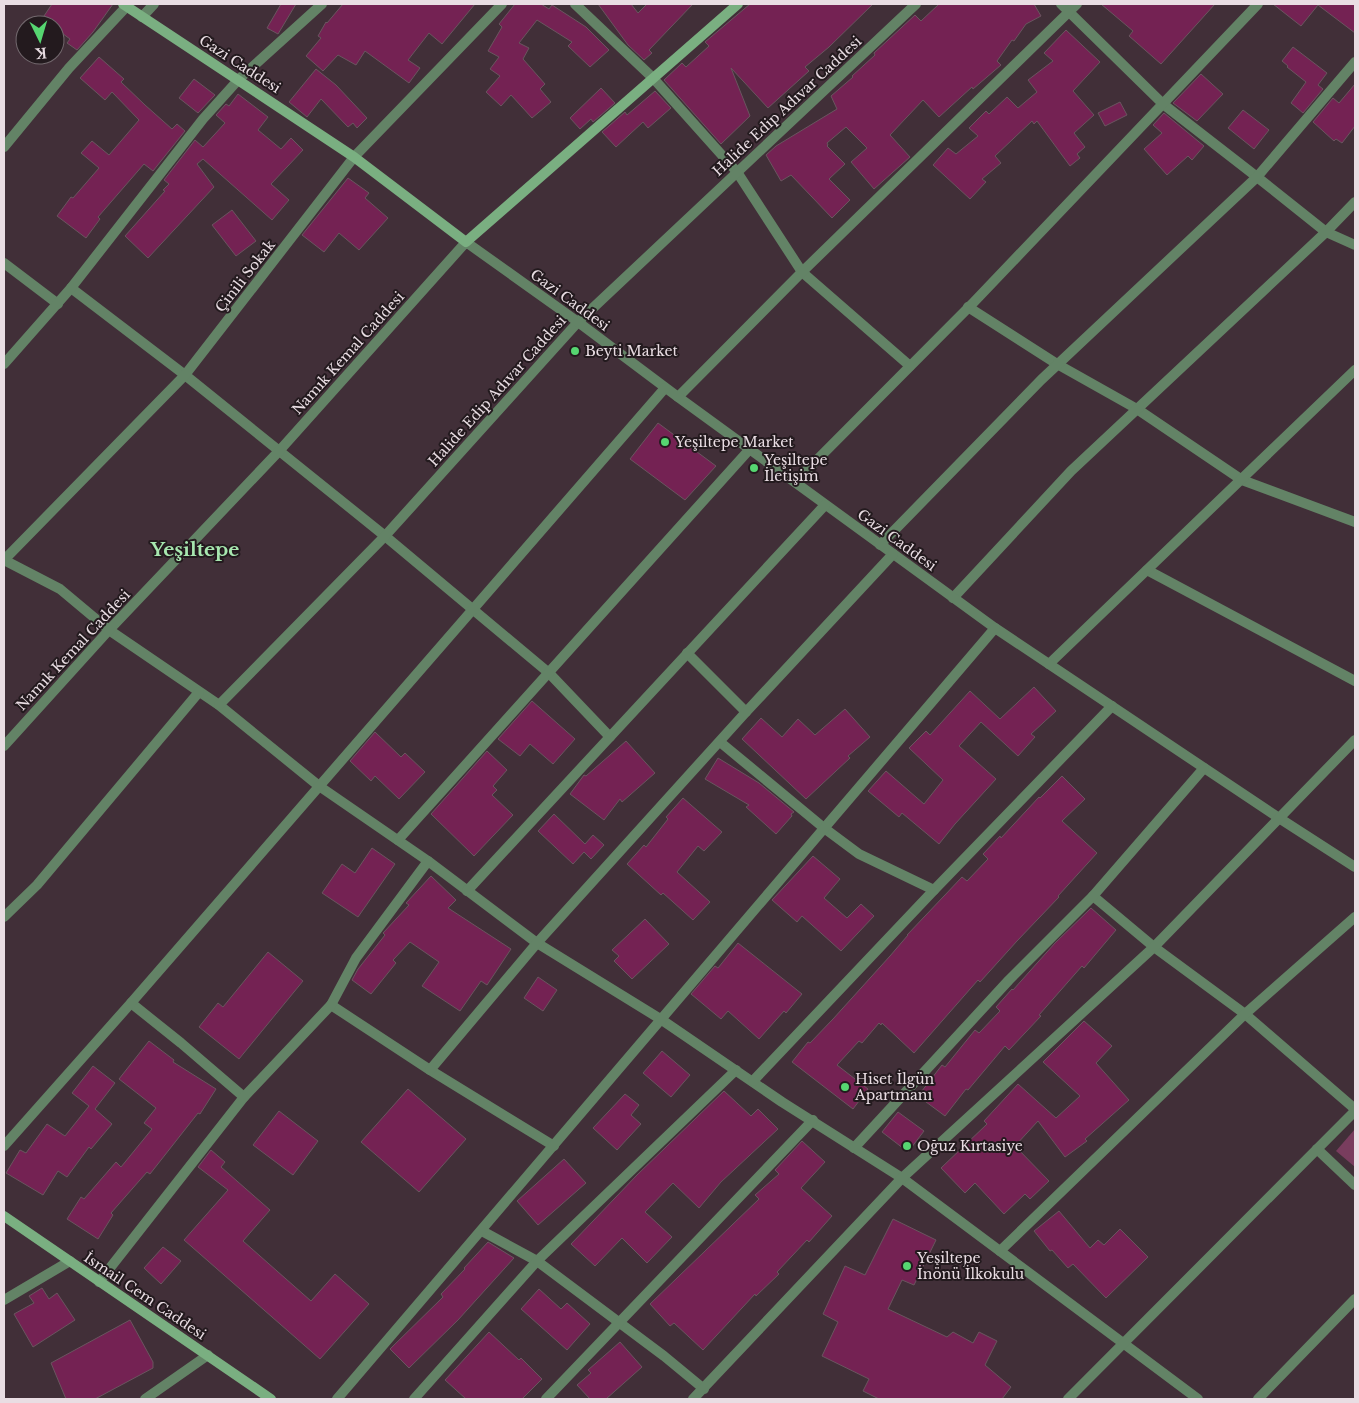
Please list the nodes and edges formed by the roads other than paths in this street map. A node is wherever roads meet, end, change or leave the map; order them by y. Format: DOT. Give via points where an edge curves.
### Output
graph roads {
  1 [pos="154,4"];
  2 [pos="322,4"];
  3 [pos="502,4"];
  4 [pos="575,4"];
  5 [pos="738,4"];
  6 [pos="916,4"];
  7 [pos="1061,4"];
  8 [pos="1258,4"];
  9 [pos="125,5"];
  10 [pos="1073,8"];
  11 [pos="142,17"];
  12 [pos="1355,62"];
  13 [pos="653,78"];
  14 [pos="239,79"];
  15 [pos="1163,104"];
  16 [pos="4,147"];
  17 [pos="354,157"];
  18 [pos="737,172"];
  19 [pos="1257,177"];
  20 [pos="1355,202"];
  21 [pos="1326,232"];
  22 [pos="466,242"];
  23 [pos="1355,245"];
  24 [pos="4,263"];
  25 [pos="802,272"];
  26 [pos="71,288"];
  27 [pos="58,304"];
  28 [pos="968,307"];
  29 [pos="578,322"];
  30 [pos="4,364"];
  31 [pos="1057,364"];
  32 [pos="910,366"];
  33 [pos="1355,370"];
  34 [pos="185,375"];
  35 [pos="665,388"];
  36 [pos="678,397"];
  37 [pos="1138,409"];
  38 [pos="280,450"];
  39 [pos="749,450"];
  40 [pos="1242,480"];
  41 [pos="794,482"];
  42 [pos="825,504"];
  43 [pos="1355,522"];
  44 [pos="385,536"];
  45 [pos="880,545"];
  46 [pos="893,554"];
  47 [pos="4,560"];
  48 [pos="1147,570"];
  49 [pos="953,598"];
  50 [pos="472,609"];
  51 [pos="995,628"];
  52 [pos="109,630"];
  53 [pos="687,653"];
  54 [pos="1049,664"];
  55 [pos="549,673"];
  56 [pos="1355,681"];
  57 [pos="199,692"];
  58 [pos="219,705"];
  59 [pos="1112,706"];
  60 [pos="746,712"];
  61 [pos="610,737"];
  62 [pos="1355,740"];
  63 [pos="720,742"];
  64 [pos="4,746"];
  65 [pos="1204,768"];
  66 [pos="319,786"];
  67 [pos="1279,818"];
  68 [pos="824,828"];
  69 [pos="398,840"];
  70 [pos="428,861"];
  71 [pos="1355,867"];
  72 [pos="934,890"];
  73 [pos="467,891"];
  74 [pos="1093,896"];
  75 [pos="4,917"];
  76 [pos="1355,917"];
  77 [pos="537,943"];
  78 [pos="1154,947"];
  79 [pos="131,1003"];
  80 [pos="331,1006"];
  81 [pos="1245,1014"];
  82 [pos="662,1020"];
  83 [pos="430,1070"];
  84 [pos="736,1070"];
  85 [pos="753,1081"];
  86 [pos="244,1097"];
  87 [pos="1355,1110"];
  88 [pos="813,1120"];
  89 [pos="4,1146"];
  90 [pos="554,1146"];
  91 [pos="854,1148"];
  92 [pos="1317,1149"];
  93 [pos="902,1178"];
  94 [pos="1355,1185"];
  95 [pos="4,1216"];
  96 [pos="482,1231"];
  97 [pos="1000,1251"];
  98 [pos="70,1261"];
  99 [pos="537,1261"];
  100 [pos="99,1282"];
  101 [pos="1355,1299"];
  102 [pos="4,1300"];
  103 [pos="619,1324"];
  104 [pos="1123,1344"];
  105 [pos="208,1355"];
  106 [pos="704,1389"];
  107 [pos="145,1399"];
  108 [pos="271,1399"];
  109 [pos="338,1399"];
  110 [pos="414,1399"];
  111 [pos="546,1399"];
  112 [pos="693,1399"];
  113 [pos="1068,1399"];
  114 [pos="1198,1399"];
  115 [pos="1258,1399"];
  1 -- 11 [label="street"];
  2 -- 14 [label="street"];
  3 -- 17 [label="street, Çinili Sokak"];
  4 -- 13 [label="street"];
  5 -- 13 [label="street, Namık Kemal Caddesi"];
  6 -- 18 [label="street, Halide Edip Adıvar Caddesi"];
  7 -- 10 [label="street"];
  8 -- 15 [label="street"];
  9 -- 11 [label="street, Gazi Caddesi"];
  9 -- 16 [label="street"];
  10 -- 15 [label="street"];
  10 -- 25 [label="street"];
  11 -- 14 [label="street, Gazi Caddesi"];
  12 -- 19 [label="street"];
  13 -- 18 [label="street"];
  13 -- 22 [label="street, Namık Kemal Caddesi"];
  14 -- 17 [label="street, Gazi Caddesi"];
  14 -- 26 [label="street" via="203,119"];
  15 -- 19 [label="street"];
  15 -- 28 [label="street"];
  17 -- 22 [label="street, Gazi Caddesi"];
  17 -- 34 [label="street, Çinili Sokak"];
  18 -- 25 [label="street"];
  18 -- 29 [label="street, Halide Edip Adıvar Caddesi"];
  19 -- 21 [label="street"];
  19 -- 31 [label="street"];
  20 -- 21 [label="street"];
  21 -- 23 [label="street"];
  21 -- 37 [label="street"];
  22 -- 29 [label="street, Gazi Caddesi"];
  22 -- 38 [label="street, Namık Kemal Caddesi"];
  24 -- 27 [label="street"];
  25 -- 32 [label="street"];
  25 -- 36 [label="street"];
  26 -- 27 [label="street"];
  26 -- 34 [label="street"];
  27 -- 30 [label="street"];
  28 -- 31 [label="street"];
  28 -- 32 [label="street"];
  29 -- 35 [label="street, Gazi Caddesi"];
  29 -- 44 [label="street, Halide Edip Adıvar Caddesi"];
  31 -- 37 [label="street"];
  31 -- 45 [label="street"];
  32 -- 41 [label="street"];
  33 -- 40 [label="street"];
  34 -- 38 [label="street"];
  34 -- 47 [label="street, Çinili Sokak"];
  35 -- 36 [label="street, Gazi Caddesi"];
  35 -- 50 [label="street"];
  36 -- 39 [label="street, Gazi Caddesi"];
  37 -- 40 [label="street"];
  37 -- 49 [label="street" via="1071,471"];
  38 -- 44 [label="street"];
  38 -- 52 [label="street, Namık Kemal Caddesi"];
  39 -- 41 [label="street, Gazi Caddesi"];
  39 -- 55 [label="street"];
  40 -- 43 [label="street"];
  40 -- 48 [label="street"];
  41 -- 42 [label="street, Gazi Caddesi"];
  42 -- 45 [label="street, Gazi Caddesi"];
  42 -- 53 [label="street"];
  44 -- 50 [label="street"];
  44 -- 58 [label="street, Halide Edip Adıvar Caddesi"];
  45 -- 46 [label="street, Gazi Caddesi"];
  46 -- 49 [label="street, Gazi Caddesi"];
  46 -- 60 [label="street"];
  47 -- 52 [label="street" via="60,589"];
  48 -- 54 [label="street"];
  48 -- 56 [label="street"];
  49 -- 51 [label="street, Gazi Caddesi"];
  50 -- 55 [label="street"];
  50 -- 66 [label="street"];
  51 -- 54 [label="street, Gazi Caddesi"];
  51 -- 68 [label="street"];
  52 -- 57 [label="street"];
  52 -- 64 [label="street, Namık Kemal Caddesi"];
  53 -- 60 [label="street"];
  53 -- 61 [label="street"];
  54 -- 59 [label="street, Gazi Caddesi"];
  55 -- 61 [label="street"];
  55 -- 69 [label="street"];
  57 -- 58 [label="street"];
  57 -- 75 [label="street" via="37,885"];
  58 -- 66 [label="street"];
  59 -- 65 [label="street, Gazi Caddesi"];
  59 -- 72 [label="street"];
  60 -- 63 [label="street"];
  61 -- 73 [label="street"];
  62 -- 67 [label="street"];
  63 -- 68 [label="street"];
  63 -- 77 [label="street"];
  65 -- 67 [label="street, Gazi Caddesi"];
  65 -- 74 [label="street"];
  66 -- 69 [label="street"];
  66 -- 79 [label="street"];
  67 -- 71 [label="street, Gazi Caddesi"];
  67 -- 78 [label="street"];
  68 -- 72 [label="street" via="859,854"];
  68 -- 82 [label="street"];
  69 -- 70 [label="street"];
  70 -- 73 [label="street"];
  70 -- 80 [label="street" via="356,958"];
  72 -- 85 [label="street"];
  73 -- 77 [label="street"];
  74 -- 78 [label="street"];
  74 -- 91 [label="street" via="1009,980"];
  76 -- 81 [label="street"];
  77 -- 82 [label="street"];
  77 -- 83 [label="street"];
  78 -- 81 [label="street"];
  78 -- 93 [label="street"];
  79 -- 86 [label="street"];
  79 -- 89 [label="street"];
  80 -- 83 [label="street"];
  80 -- 86 [label="street"];
  81 -- 87 [label="street"];
  81 -- 97 [label="street"];
  82 -- 84 [label="street"];
  82 -- 90 [label="street"];
  83 -- 90 [label="street"];
  84 -- 85 [label="street"];
  84 -- 99 [label="street"];
  85 -- 88 [label="street"];
  86 -- 100 [label="street"];
  87 -- 92 [label="street"];
  88 -- 91 [label="street"];
  88 -- 103 [label="street"];
  90 -- 96 [label="street"];
  91 -- 93 [label="street"];
  92 -- 94 [label="street"];
  92 -- 104 [label="street"];
  93 -- 97 [label="street"];
  93 -- 106 [label="street"];
  95 -- 98 [label="street, İsmail Cem Caddesi"];
  96 -- 99 [label="street"];
  96 -- 109 [label="street"];
  97 -- 104 [label="street"];
  98 -- 100 [label="street, İsmail Cem Caddesi"];
  98 -- 102 [label="street"];
  99 -- 103 [label="street"];
  99 -- 110 [label="street"];
  100 -- 105 [label="street, İsmail Cem Caddesi"];
  101 -- 115 [label="street"];
  103 -- 106 [label="street"];
  103 -- 111 [label="street"];
  104 -- 113 [label="street"];
  104 -- 114 [label="street"];
  105 -- 107 [label="street"];
  105 -- 108 [label="street, İsmail Cem Caddesi"];
  106 -- 112 [label="street"];
}
